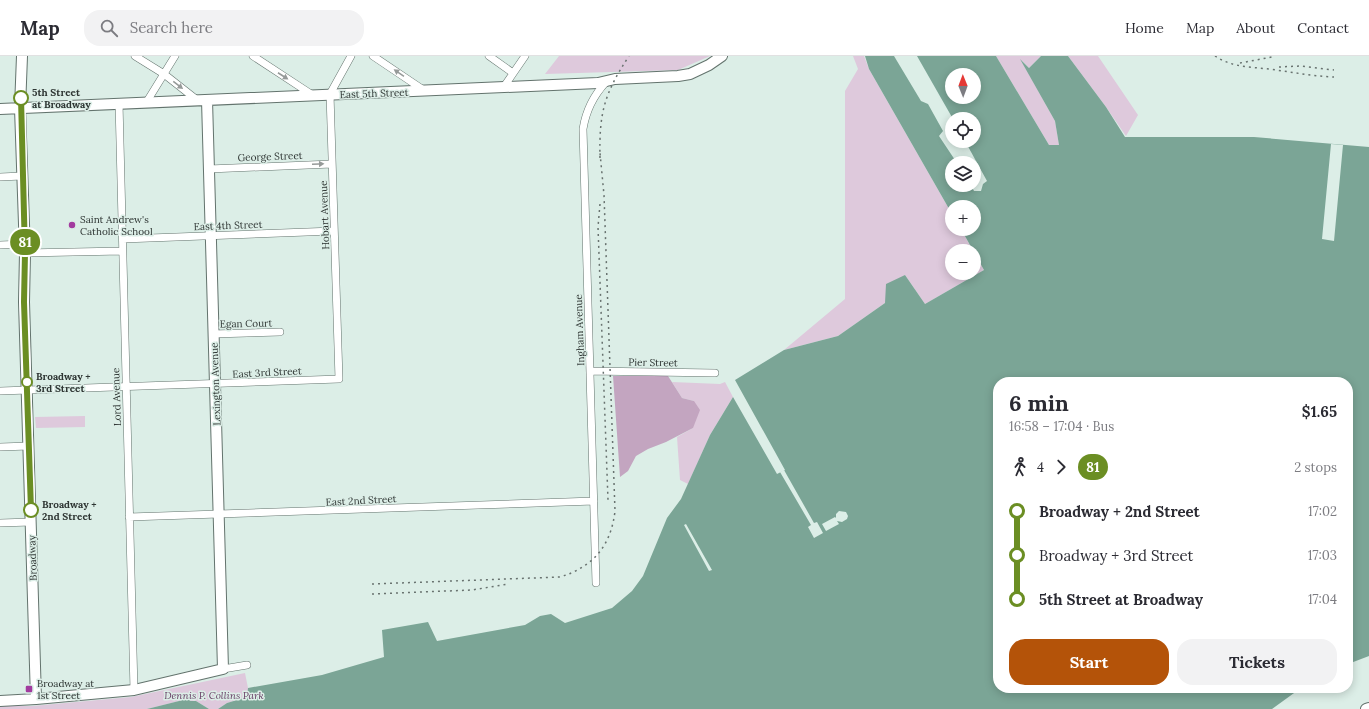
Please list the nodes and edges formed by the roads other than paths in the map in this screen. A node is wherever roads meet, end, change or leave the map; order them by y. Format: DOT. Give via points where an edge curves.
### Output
graph roads {
  1 [pos="22,56"];
  2 [pos="135,56"];
  3 [pos="175,56"];
  4 [pos="253,56"];
  5 [pos="351,56"];
  6 [pos="373,56"];
  7 [pos="489,56"];
  8 [pos="525,56"];
  9 [pos="722,56"];
  10 [pos="514,73"];
  11 [pos="164,74"];
  12 [pos="606,82"];
  13 [pos="503,88"];
  14 [pos="425,91"];
  15 [pos="330,94"];
  16 [pos="314,96"];
  17 [pos="196,100"];
  18 [pos="207,100"];
  19 [pos="119,103"];
  20 [pos="146,103"];
  21 [pos="20,108"];
  22 [pos="0,109"];
  23 [pos="332,164"];
  24 [pos="209,168"];
  25 [pos="22,176"];
  26 [pos="0,177"];
  27 [pos="334,231"];
  28 [pos="210,235"];
  29 [pos="123,239"];
  30 [pos="0,245"];
  31 [pos="25,248"];
  32 [pos="122,250"];
  33 [pos="280,332"];
  34 [pos="213,334"];
  35 [pos="590,371"];
  36 [pos="715,373"];
  37 [pos="339,379"];
  38 [pos="215,384"];
  39 [pos="126,387"];
  40 [pos="27,390"];
  41 [pos="0,391"];
  42 [pos="29,446"];
  43 [pos="0,447"];
  44 [pos="594,501"];
  45 [pos="218,514"];
  46 [pos="129,517"];
  47 [pos="31,522"];
  48 [pos="0,523"];
  49 [pos="596,583"];
  50 [pos="248,664"];
  51 [pos="223,669"];
  52 [pos="134,690"];
  53 [pos="36,699"];
  54 [pos="0,700"];
  55 [pos="1369,708"];
  56 [pos="1366,709"];
  1 -- 21 [label="street, Broadway"];
  2 -- 11 [label="street"];
  3 -- 11 [label="street"];
  4 -- 16 [label="street, one-way"];
  5 -- 15 [label="street"];
  14 -- 6 [label="street, one-way"];
  7 -- 10 [label="street"];
  8 -- 10 [label="street"];
  9 -- 12 [label="street, East 5th Street" via="690,74 615,79"];
  10 -- 13 [label="street"];
  11 -- 17 [label="street, one-way"];
  11 -- 20 [label="street"];
  12 -- 13 [label="street, East 5th Street"];
  12 -- 35 [label="street, Ingham Avenue" via="592,99 583,129"];
  13 -- 14 [label="street, East 5th Street"];
  14 -- 15 [label="street, East 5th Street"];
  15 -- 16 [label="street, East 5th Street"];
  15 -- 23 [label="street, Hobart Avenue"];
  16 -- 18 [label="street, East 5th Street"];
  17 -- 18 [label="street, East 5th Street"];
  17 -- 20 [label="street, East 5th Street"];
  18 -- 24 [label="street, Lexington Avenue"];
  19 -- 20 [label="street, East 5th Street"];
  19 -- 21 [label="street, East 5th Street"];
  19 -- 29 [label="street, Lord Avenue"];
  21 -- 22 [label="street, East 5th Street"];
  21 -- 25 [label="street, Broadway"];
  24 -- 23 [label="street, George Street, one-way"];
  23 -- 27 [label="street, Hobart Avenue"];
  24 -- 28 [label="street, Lexington Avenue"];
  25 -- 26 [label="street"];
  25 -- 31 [label="street, Broadway"];
  27 -- 28 [label="street, East 4th Street"];
  27 -- 37 [label="street, Hobart Avenue"];
  28 -- 29 [label="street, East 4th Street"];
  28 -- 34 [label="street, Lexington Avenue"];
  29 -- 32 [label="street, Lord Avenue"];
  30 -- 31 [label="street"];
  31 -- 32 [label="street"];
  31 -- 40 [label="street, Broadway"];
  32 -- 39 [label="street, Lord Avenue"];
  33 -- 34 [label="street, Egan Court"];
  34 -- 38 [label="street, Lexington Avenue"];
  35 -- 36 [label="street, Pier Street"];
  35 -- 44 [label="street, Ingham Avenue"];
  37 -- 38 [label="street, East 3rd Street"];
  38 -- 39 [label="street, East 3rd Street"];
  38 -- 45 [label="street, Lexington Avenue"];
  39 -- 40 [label="street, East 3rd Street"];
  39 -- 46 [label="street, Lord Avenue"];
  40 -- 41 [label="street, East 3rd Street"];
  40 -- 42 [label="street, Broadway"];
  42 -- 43 [label="street"];
  42 -- 47 [label="street, Broadway"];
  44 -- 45 [label="street, East 2nd Street"];
  44 -- 49 [label="street, Ingham Avenue"];
  45 -- 46 [label="street, East 2nd Street"];
  45 -- 51 [label="street, Lexington Avenue"];
  46 -- 52 [label="street, Lord Avenue"];
  47 -- 48 [label="street"];
  47 -- 53 [label="street, Broadway"];
  50 -- 51 [label="street"];
  51 -- 52 [label="street"];
  52 -- 53 [label="street"];
  53 -- 54 [label="street"];
  55 -- 56 [label="street"];
}
